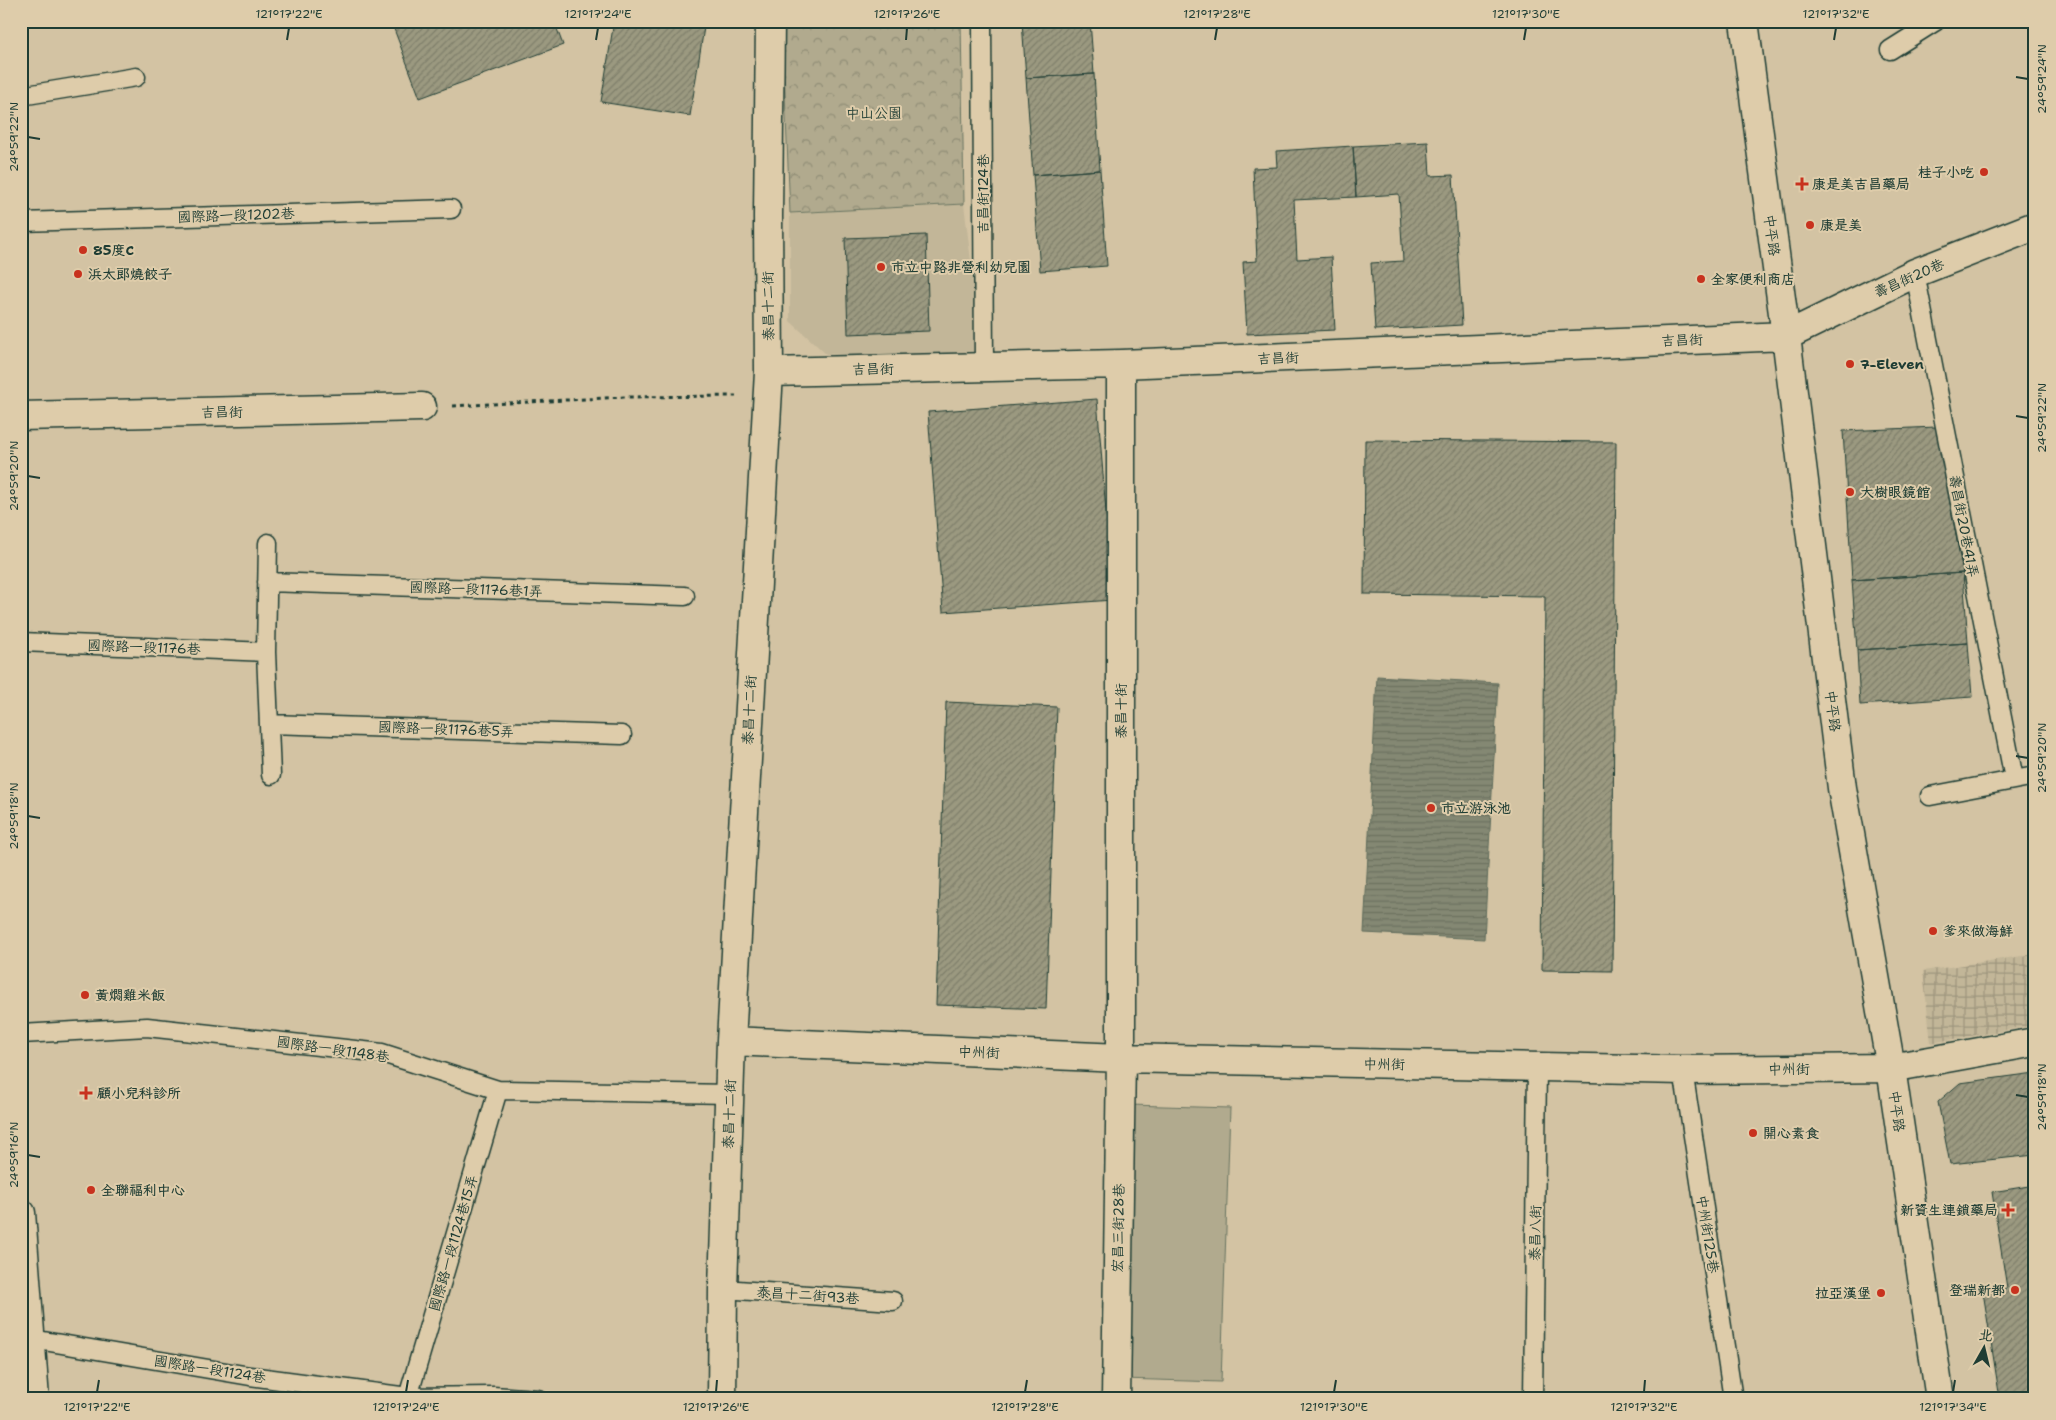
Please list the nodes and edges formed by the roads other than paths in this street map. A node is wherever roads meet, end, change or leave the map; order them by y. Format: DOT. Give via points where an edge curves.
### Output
graph roads {
  1 [pos="770,21"];
  2 [pos="982,21"];
  3 [pos="1744,21"];
  4 [pos="1936,21"];
  5 [pos="1890,50"];
  6 [pos="136,77"];
  7 [pos="21,96"];
  8 [pos="451,209"];
  9 [pos="21,222"];
  10 [pos="2035,226"];
  11 [pos="1915,273"];
  12 [pos="1786,336"];
  13 [pos="1122,364"];
  14 [pos="984,367"];
  15 [pos="768,384"];
  16 [pos="422,407"];
  17 [pos="21,416"];
  18 [pos="268,543"];
  19 [pos="267,582"];
  20 [pos="685,596"];
  21 [pos="21,642"];
  22 [pos="266,652"];
  23 [pos="269,724"];
  24 [pos="622,735"];
  25 [pos="271,775"];
  26 [pos="2035,776"];
  27 [pos="2014,779"];
  28 [pos="1930,796"];
  29 [pos="21,1034"];
  30 [pos="731,1041"];
  31 [pos="2035,1042"];
  32 [pos="1122,1058"];
  33 [pos="1537,1068"];
  34 [pos="1891,1068"];
  35 [pos="1683,1070"];
  36 [pos="498,1090"];
  37 [pos="730,1094"];
  38 [pos="21,1213"];
  39 [pos="723,1289"];
  40 [pos="893,1301"];
  41 [pos="32,1339"];
  42 [pos="408,1397"];
  43 [pos="493,1397"];
  44 [pos="35,1399"];
  45 [pos="538,1399"];
  46 [pos="722,1399"];
  47 [pos="1116,1399"];
  48 [pos="1533,1399"];
  49 [pos="1733,1399"];
  50 [pos="1940,1399"];
  1 -- 15 [label="street, 泰昌十二街"];
  2 -- 14 [label="lane, 吉昌街124巷"];
  3 -- 12 [label="street, 中平路"];
  4 -- 5 [label="lane"];
  6 -- 7 [label="lane"];
  8 -- 9 [label="lane, 國際路一段1202巷"];
  10 -- 11 [label="street, 壽昌街20巷"];
  11 -- 12 [label="street, 壽昌街20巷"];
  11 -- 27 [label="lane, 壽昌街20巷41弄"];
  12 -- 13 [label="street, 吉昌街"];
  12 -- 34 [label="street, 中平路" via="1842,788"];
  13 -- 14 [label="street, 吉昌街"];
  13 -- 32 [label="street, 泰昌十街"];
  14 -- 15 [label="street, 吉昌街"];
  15 -- 30 [label="street, 泰昌十二街"];
  16 -- 17 [label="street, 吉昌街"];
  18 -- 19 [label="lane"];
  19 -- 20 [label="lane, 國際路一段1176巷1弄"];
  19 -- 22 [label="lane"];
  21 -- 22 [label="lane, 國際路一段1176巷"];
  22 -- 23 [label="lane"];
  23 -- 24 [label="lane, 國際路一段1176巷5弄"];
  23 -- 25 [label="lane"];
  26 -- 27 [label="lane"];
  27 -- 28 [label="lane"];
  29 -- 36 [label="lane, 國際路一段1148巷" via="147,1026 382,1054"];
  30 -- 32 [label="street, 中州街"];
  30 -- 37 [label="street, 泰昌十二街"];
  31 -- 34 [label="street, 中州街"];
  32 -- 33 [label="street, 中州街"];
  32 -- 47 [label="street, 宏昌三街28巷"];
  33 -- 35 [label="street, 中州街"];
  33 -- 48 [label="lane, 泰昌八街"];
  34 -- 35 [label="street, 中州街"];
  34 -- 50 [label="street, 中平路"];
  35 -- 49 [label="lane, 中州街125巷"];
  36 -- 37 [label="lane, 國際路一段1148巷"];
  36 -- 42 [label="lane, 國際路一段1124巷15弄"];
  37 -- 39 [label="street, 泰昌十二街"];
  38 -- 41 [label="street"];
  39 -- 40 [label="lane, 泰昌十二街93巷"];
  39 -- 46 [label="street, 泰昌十二街"];
  41 -- 42 [label="lane, 國際路一段1124巷" via="250,1376"];
  41 -- 44 [label="street"];
  42 -- 43 [label="lane, 國際路一段1124巷"];
  43 -- 45 [label="lane, 國際路一段1124巷"];
}
